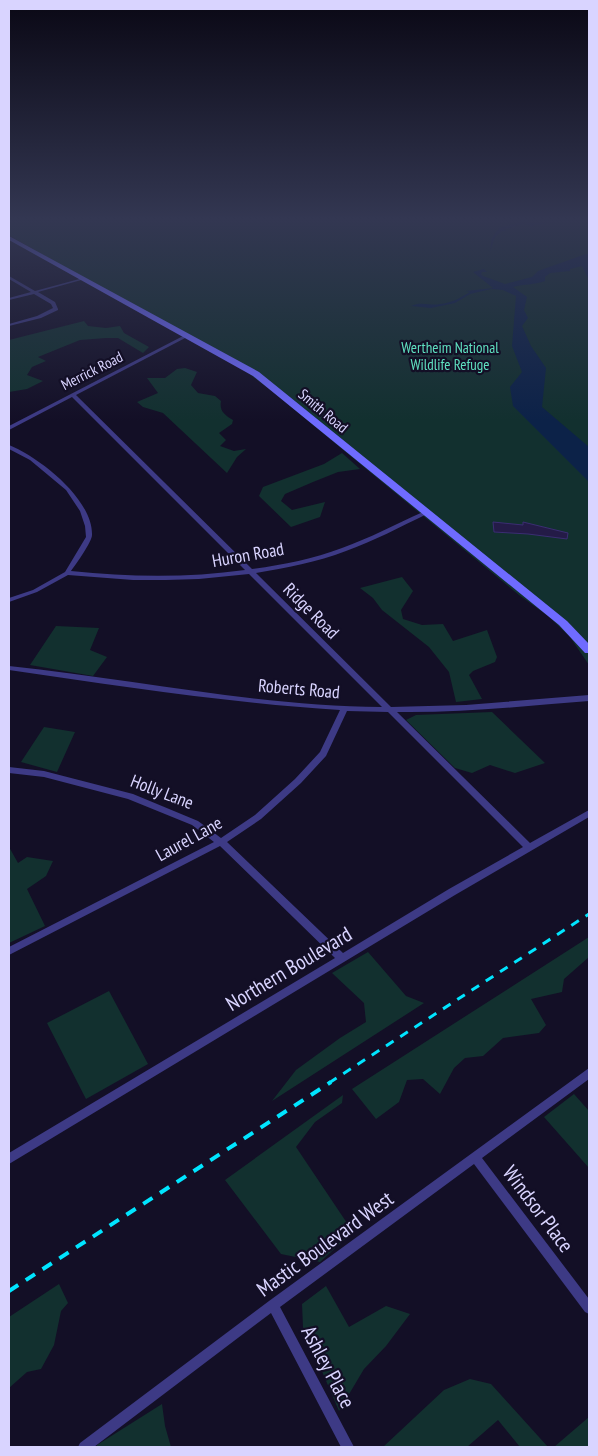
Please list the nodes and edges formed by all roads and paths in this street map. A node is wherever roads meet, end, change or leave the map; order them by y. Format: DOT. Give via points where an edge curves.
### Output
graph roads {
  1 [pos="23,285"];
  2 [pos="61,285"];
  3 [pos="94,285"];
  4 [pos="35,292"];
  5 [pos="9,299"];
  6 [pos="9,325"];
  7 [pos="187,336"];
  8 [pos="74,395"];
  9 [pos="9,428"];
  10 [pos="9,447"];
  11 [pos="425,512"];
  12 [pos="250,571"];
  13 [pos="66,573"];
  14 [pos="9,600"];
  15 [pos="589,650"];
  16 [pos="9,668"];
  17 [pos="589,698"];
  18 [pos="344,708"];
  19 [pos="389,709"];
  20 [pos="9,770"];
  21 [pos="589,813"];
  22 [pos="220,842"];
  23 [pos="529,848"];
  24 [pos="9,951"];
  25 [pos="342,958"];
  26 [pos="589,1073"];
  27 [pos="475,1158"];
  28 [pos="9,1159"];
  29 [pos="273,1305"];
  30 [pos="589,1308"];
  31 [pos="84,1447"];
  32 [pos="348,1447"];
  1 -- 4 [label="street"];
  2 -- 4 [label="street"];
  3 -- 7 [label="street, Smith Road"];
  4 -- 5 [label="street"];
  4 -- 6 [label="street" via="53,303 56,309 39,318"];
  7 -- 8 [label="street, Merrick Road"];
  7 -- 11 [label="street, Smith Road" via="256,374"];
  8 -- 9 [label="street, Merrick Road"];
  8 -- 12 [label="street, Ridge Road"];
  10 -- 13 [label="street" via="50,472 68,489 83,511 89,537"];
  11 -- 12 [label="street, Huron Road" via="331,554"];
  11 -- 15 [label="street, Smith Road" via="563,624"];
  12 -- 13 [label="street, Huron Road" via="181,579 110,578"];
  12 -- 19 [label="street, Ridge Road"];
  13 -- 14 [label="street" via="35,591"];
  16 -- 18 [label="street, Roberts Road" via="203,696"];
  17 -- 19 [label="street, Roberts Road"];
  18 -- 19 [label="street, Roberts Road"];
  18 -- 22 [label="street, Laurel Lane" via="323,754 258,817"];
  19 -- 23 [label="street, Ridge Road"];
  20 -- 22 [label="street, Holly Lane" via="44,774 130,796 195,823"];
  21 -- 23 [label="street, Northern Boulevard"];
  22 -- 24 [label="street, Laurel Lane"];
  22 -- 25 [label="street, Holly Lane"];
  23 -- 25 [label="street, Northern Boulevard"];
  25 -- 28 [label="street, Northern Boulevard"];
  26 -- 27 [label="street, Mastic Boulevard West"];
  27 -- 29 [label="street, Mastic Boulevard West"];
  27 -- 30 [label="street, Windsor Place"];
  29 -- 31 [label="street, Mastic Boulevard West"];
  29 -- 32 [label="street, Ashley Place"];
}
